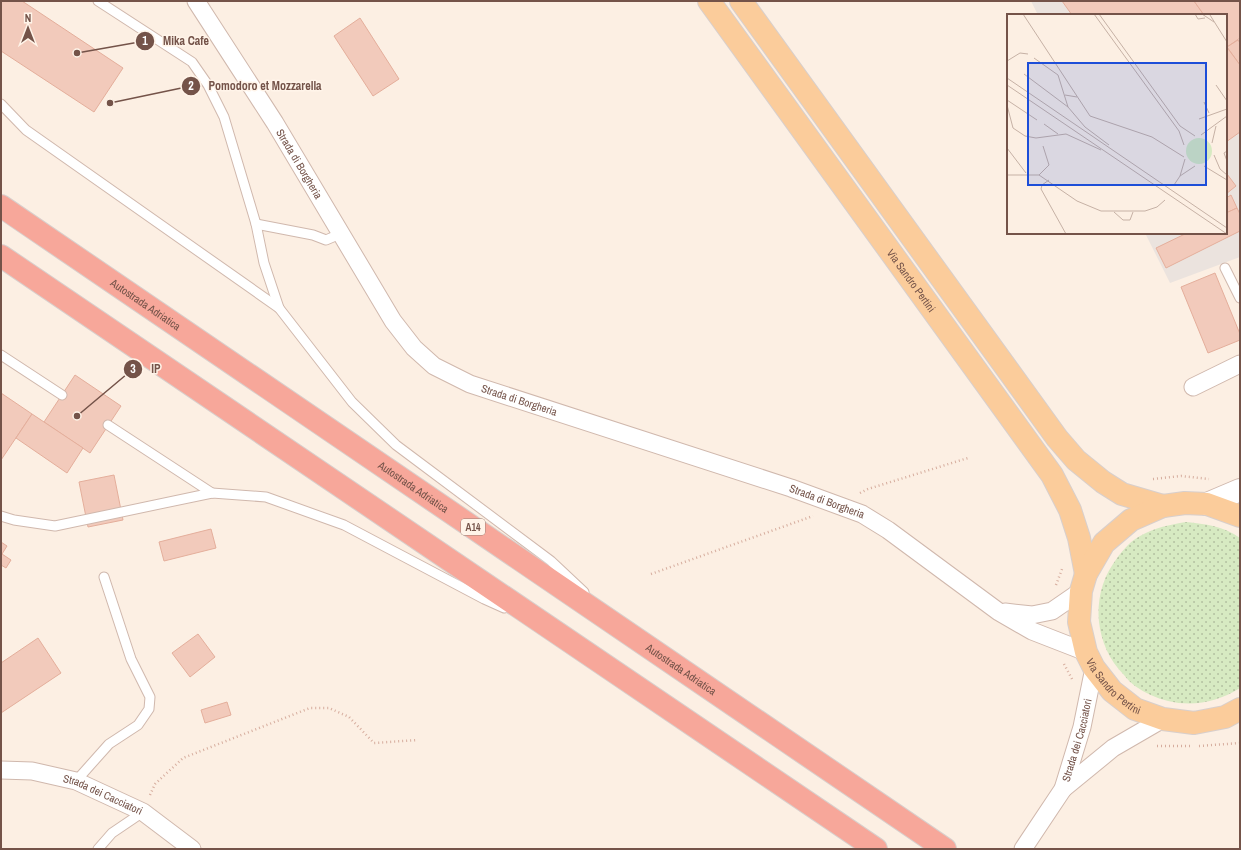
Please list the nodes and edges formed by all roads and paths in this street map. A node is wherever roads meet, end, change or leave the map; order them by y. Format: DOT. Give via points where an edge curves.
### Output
graph roads {
  1 [pos="98,1"];
  2 [pos="196,1"];
  3 [pos="709,1"];
  4 [pos="741,1"];
  5 [pos="1,104"];
  6 [pos="1,206"];
  7 [pos="256,224"];
  8 [pos="340,234"];
  9 [pos="1,256"];
  10 [pos="1225,268"];
  11 [pos="1240,298"];
  12 [pos="279,308"];
  13 [pos="1,355"];
  14 [pos="1240,364"];
  15 [pos="1193,387"];
  16 [pos="62,395"];
  17 [pos="108,425"];
  18 [pos="968,458"];
  19 [pos="1215,479"];
  20 [pos="1146,480"];
  21 [pos="1240,490"];
  22 [pos="212,494"];
  23 [pos="837,504"];
  24 [pos="1207,504"];
  25 [pos="1163,506"];
  26 [pos="1,516"];
  27 [pos="1240,516"];
  28 [pos="1062,564"];
  29 [pos="651,574"];
  30 [pos="104,577"];
  31 [pos="1084,582"];
  32 [pos="1054,589"];
  33 [pos="998,612"];
  34 [pos="542,623"];
  35 [pos="624,630"];
  36 [pos="1061,659"];
  37 [pos="1090,660"];
  38 [pos="1074,682"];
  39 [pos="1235,716"];
  40 [pos="1163,719"];
  41 [pos="418,740"];
  42 [pos="1240,743"];
  43 [pos="1152,746"];
  44 [pos="1,770"];
  45 [pos="76,781"];
  46 [pos="1063,788"];
  47 [pos="143,812"];
  48 [pos="98,849"];
  49 [pos="192,849"];
  50 [pos="876,849"];
  51 [pos="945,849"];
  52 [pos="1023,849"];
  1 -- 7 [label="lane" via="192,62 208,85 224,117"];
  2 -- 8 [label="street, Strada di Borgheria" via="275,123"];
  3 -- 31 [label="main road, Via Sandro Pertini" via="1052,475 1070,510 1079,538"];
  4 -- 25 [label="main road, Via Sandro Pertini" via="1071,455 1103,482 1122,494"];
  5 -- 12 [label="lane" via="26,130"];
  6 -- 35 [label="highway, Autostrada Adriatica / A14"];
  7 -- 8 [label="lane" via="326,240"];
  7 -- 12 [label="lane" via="264,263"];
  8 -- 23 [label="street, Strada di Borgheria" via="392,321 414,348 434,366 470,384"];
  9 -- 34 [label="highway"];
  10 -- 11 [label="lane"];
  12 -- 35 [label="lane" via="352,402 396,445 551,561"];
  13 -- 16 [label="lane"];
  14 -- 15 [label="street"];
  17 -- 22 [label="lane"];
  18 -- 23 [label="path" via="868,489"];
  19 -- 20 [label="path" via="1181,476"];
  21 -- 24 [label="street"];
  22 -- 26 [label="lane" via="55,526"];
  22 -- 34 [label="lane" via="266,497 344,524 484,599"];
  23 -- 29 [label="path" via="811,517"];
  23 -- 33 [label="street, Strada di Borgheria" via="862,514 888,530"];
  24 -- 25 [label="main road, Via Sandro Pertini"];
  24 -- 27 [label="main road, Via Sandro Pertini"];
  25 -- 31 [label="main road, Via Sandro Pertini" via="1131,520 1104,543"];
  28 -- 32 [label="path"];
  30 -- 45 [label="lane" via="131,659 150,697 149,709 138,725 109,744"];
  31 -- 33 [label="street" via="1052,612 1032,615"];
  31 -- 37 [label="main road, Via Sandro Pertini" via="1079,622"];
  33 -- 37 [label="street, Strada di Borgheria"];
  34 -- 50 [label="highway"];
  35 -- 51 [label="highway, Autostrada Adriatica / A14"];
  36 -- 38 [label="path"];
  37 -- 40 [label="main road, Via Sandro Pertini" via="1112,691 1135,709"];
  37 -- 46 [label="street, Strada dei Cacciatori" via="1082,728"];
  39 -- 40 [label="main road, Via Sandro Pertini" via="1194,723"];
  40 -- 46 [label="street, Strada dei Cacciatori" via="1114,748"];
  41 -- 47 [label="path" via="374,743 349,717 329,708 310,708 183,758 156,784"];
  42 -- 43 [label="path"];
  44 -- 45 [label="street, Strada dei Cacciatori" via="32,772"];
  45 -- 47 [label="street, Strada dei Cacciatori"];
  46 -- 52 [label="street, Strada dei Cacciatori"];
  47 -- 48 [label="lane" via="112,832"];
  47 -- 49 [label="street, Strada dei Cacciatori"];
}
